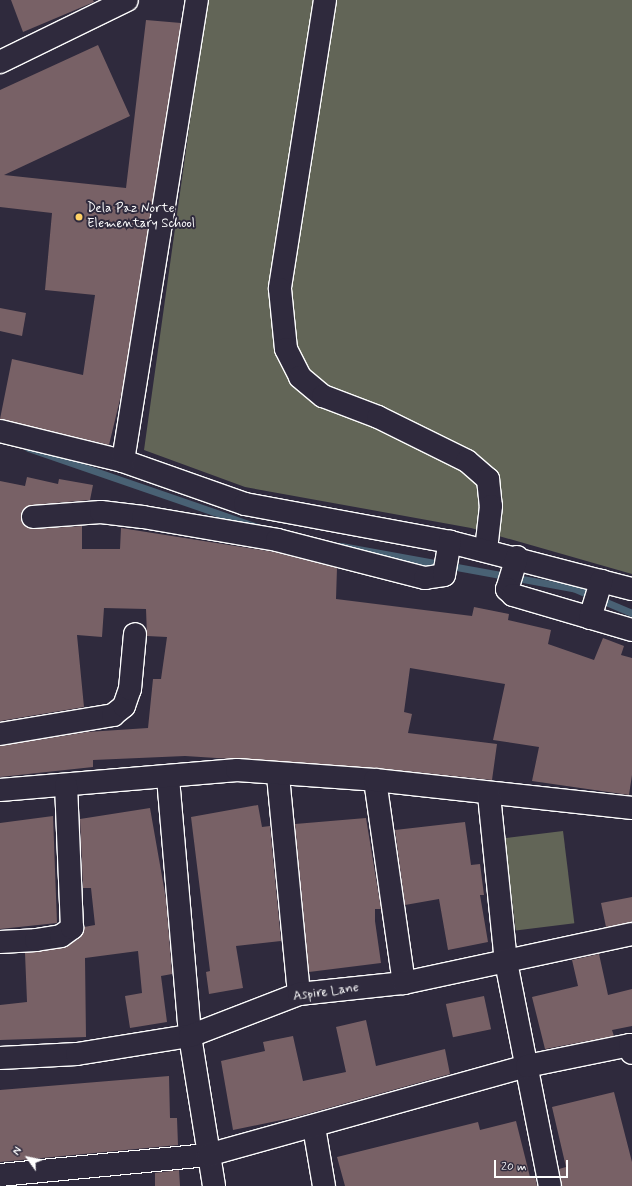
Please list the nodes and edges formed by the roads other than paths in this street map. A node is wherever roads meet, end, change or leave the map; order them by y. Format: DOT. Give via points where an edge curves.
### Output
graph roads {
  1 [pos="127,0"];
  2 [pos="197,0"];
  3 [pos="325,0"];
  4 [pos="0,62"];
  5 [pos="0,430"];
  6 [pos="123,461"];
  7 [pos="33,517"];
  8 [pos="449,547"];
  9 [pos="486,550"];
  10 [pos="513,568"];
  11 [pos="632,589"];
  12 [pos="595,599"];
  13 [pos="632,630"];
  14 [pos="135,634"];
  15 [pos="0,734"];
  16 [pos="278,776"];
  17 [pos="168,778"];
  18 [pos="376,780"];
  19 [pos="66,785"];
  20 [pos="0,790"];
  21 [pos="489,795"];
  22 [pos="632,808"];
  23 [pos="632,934"];
  24 [pos="0,942"];
  25 [pos="506,962"];
  26 [pos="404,983"];
  27 [pos="299,994"];
  28 [pos="190,1036"];
  29 [pos="632,1048"];
  30 [pos="0,1058"];
  31 [pos="527,1066"];
  32 [pos="314,1127"];
  33 [pos="208,1155"];
  34 [pos="0,1175"];
  35 [pos="214,1186"];
  36 [pos="324,1186"];
  37 [pos="550,1186"];
  1 -- 4 [label="street"];
  2 -- 6 [label="street"];
  3 -- 9 [label="street" via="280,289 286,349 300,377 323,396 378,417 467,461 488,479 491,506"];
  5 -- 6 [label="street"];
  6 -- 8 [label="street" via="245,504"];
  7 -- 8 [label="street" via="101,512 143,517 277,540 425,578 444,575"];
  8 -- 9 [label="street"];
  9 -- 10 [label="street"];
  10 -- 12 [label="street"];
  10 -- 12 [label="street" via="506,588 520,598"];
  11 -- 12 [label="street"];
  12 -- 13 [label="street"];
  14 -- 15 [label="street" via="130,690 124,706 113,715"];
  16 -- 17 [label="street" via="237,770"];
  16 -- 18 [label="street"];
  16 -- 27 [label="street"];
  17 -- 19 [label="street"];
  17 -- 28 [label="street"];
  18 -- 21 [label="street"];
  18 -- 26 [label="street"];
  19 -- 20 [label="street"];
  19 -- 24 [label="street" via="72,928 61,936"];
  21 -- 22 [label="street"];
  21 -- 25 [label="street"];
  23 -- 25 [label="street, Aspire Lane"];
  25 -- 26 [label="street, Aspire Lane"];
  25 -- 31 [label="street"];
  26 -- 27 [label="street, Aspire Lane"];
  27 -- 28 [label="street, Aspire Lane"];
  28 -- 30 [label="street, Aspire Lane" via="77,1054"];
  28 -- 33 [label="street"];
  29 -- 31 [label="street"];
  31 -- 32 [label="street"];
  31 -- 37 [label="street"];
  32 -- 33 [label="street"];
  32 -- 36 [label="street"];
  33 -- 34 [label="street"];
  33 -- 35 [label="street"];
}
